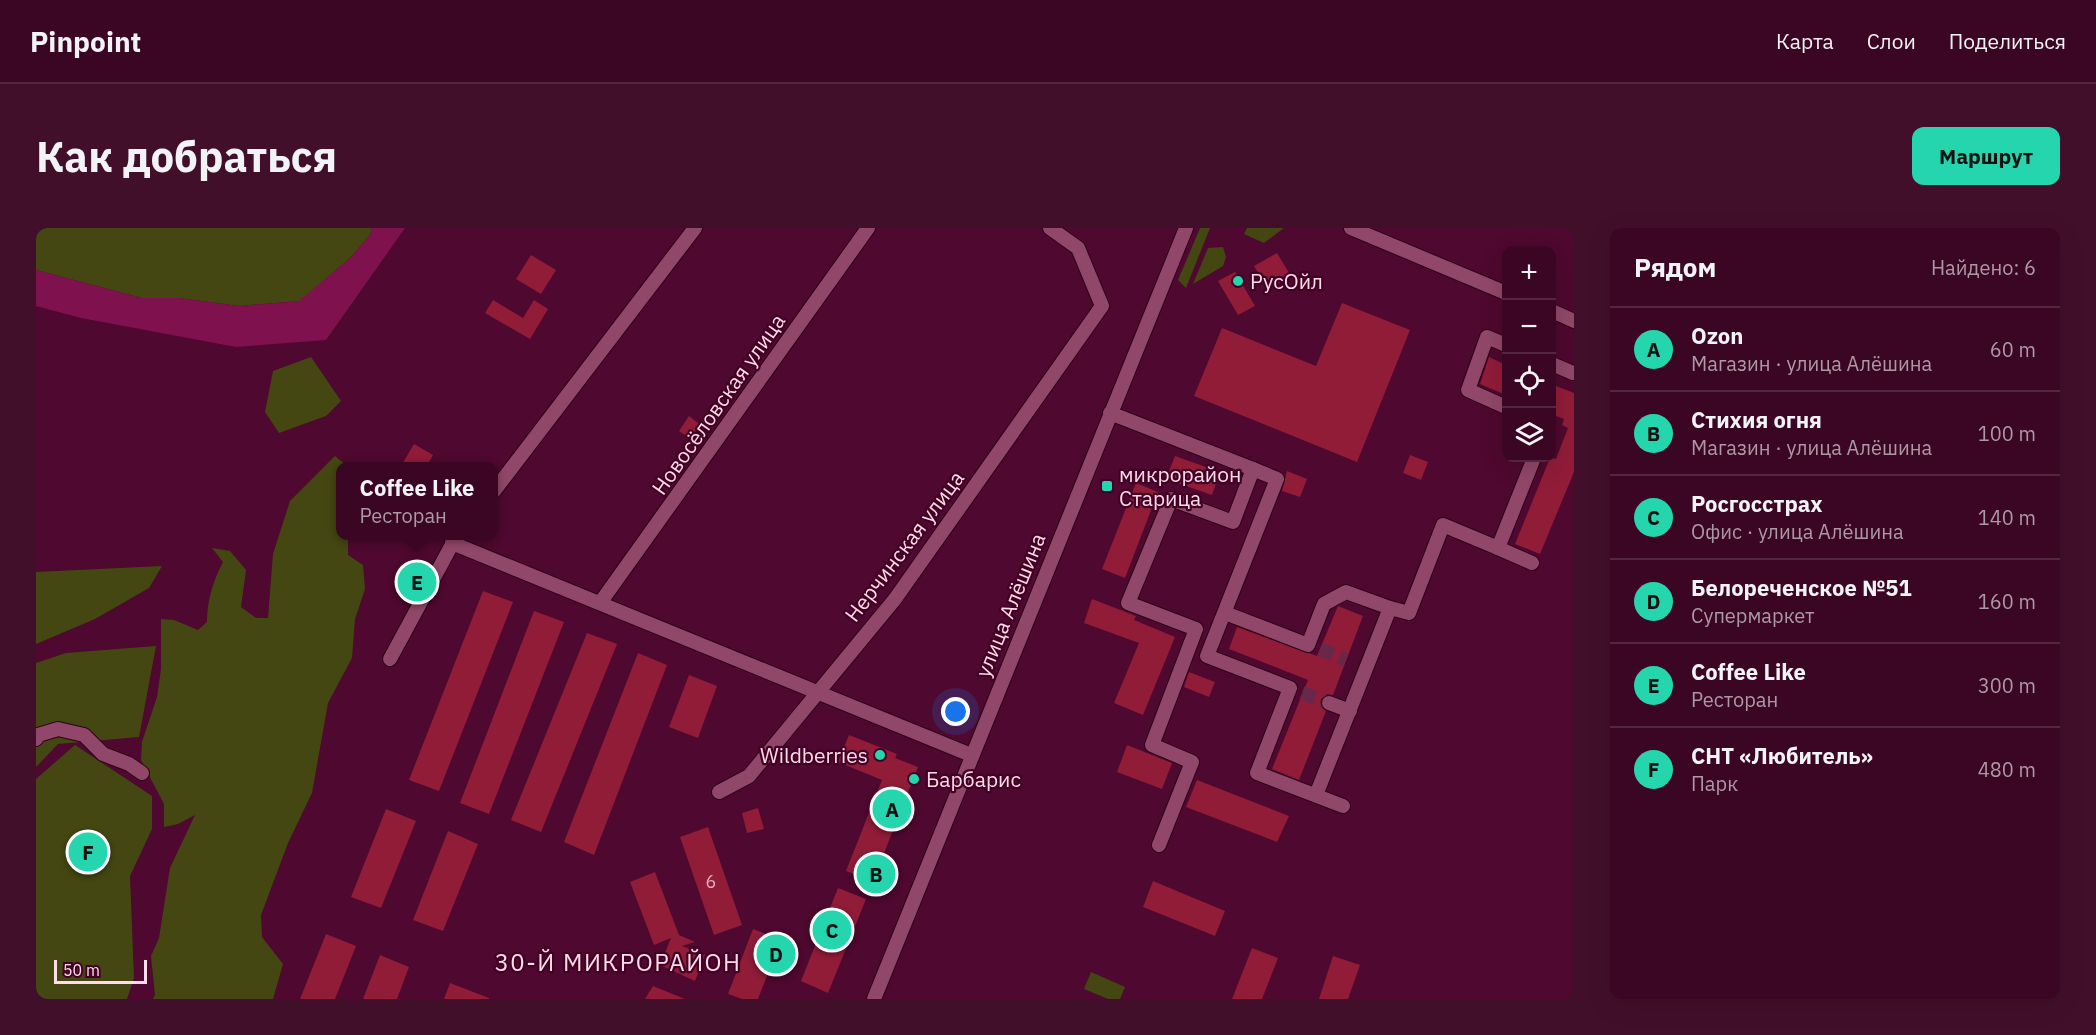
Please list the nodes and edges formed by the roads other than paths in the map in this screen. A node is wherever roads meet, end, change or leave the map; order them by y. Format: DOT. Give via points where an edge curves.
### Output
graph roads {
  1 [pos="695,228"];
  2 [pos="868,228"];
  3 [pos="1050,228"];
  4 [pos="1186,228"];
  5 [pos="1351,228"];
  6 [pos="1502,291"];
  7 [pos="1556,313"];
  8 [pos="1574,321"];
  9 [pos="1502,343"];
  10 [pos="1556,366"];
  11 [pos="1574,373"];
  12 [pos="1502,405"];
  13 [pos="1110,413"];
  14 [pos="1532,462"];
  15 [pos="1253,469"];
  16 [pos="498,486"];
  17 [pos="454,540"];
  18 [pos="457,540"];
  19 [pos="1498,548"];
  20 [pos="1532,563"];
  21 [pos="600,603"];
  22 [pos="1390,608"];
  23 [pos="1225,613"];
  24 [pos="390,659"];
  25 [pos="818,691"];
  26 [pos="1329,703"];
  27 [pos="1350,711"];
  28 [pos="36,739"];
  29 [pos="971,755"];
  30 [pos="142,773"];
  31 [pos="718,792"];
  32 [pos="1316,795"];
  33 [pos="1343,806"];
  34 [pos="1159,845"];
  35 [pos="874,999"];
  1 -- 16 [label="street"];
  2 -- 21 [label="street, Новосёловская улица"];
  3 -- 25 [label="street, Нерчинская улица" via="1078,248 1102,306 895,598"];
  4 -- 13 [label="street, улица Алёшина"];
  5 -- 6 [label="street"];
  7 -- 8 [label="street"];
  9 -- 12 [label="street" via="1487,337 1468,390"];
  10 -- 11 [label="street"];
  13 -- 15 [label="street"];
  13 -- 29 [label="street, улица Алёшина"];
  14 -- 19 [label="street"];
  15 -- 23 [label="street" via="1277,479"];
  15 -- 34 [label="street" via="1233,522 1171,499 1128,603 1196,629 1152,745 1192,762"];
  17 -- 24 [label="street"];
  18 -- 21 [label="street"];
  19 -- 20 [label="street"];
  19 -- 22 [label="street" via="1443,525 1409,613"];
  21 -- 25 [label="street"];
  22 -- 23 [label="street" via="1346,592 1324,604 1314,647"];
  22 -- 27 [label="street"];
  23 -- 32 [label="street" via="1207,656 1296,690 1257,773"];
  25 -- 29 [label="street"];
  25 -- 31 [label="street, Нерчинская улица" via="749,776"];
  26 -- 27 [label="street"];
  27 -- 32 [label="street"];
  28 -- 30 [label="street" via="58,729 84,735 103,754"];
  29 -- 35 [label="street, улица Алёшина"];
  32 -- 33 [label="street"];
}
